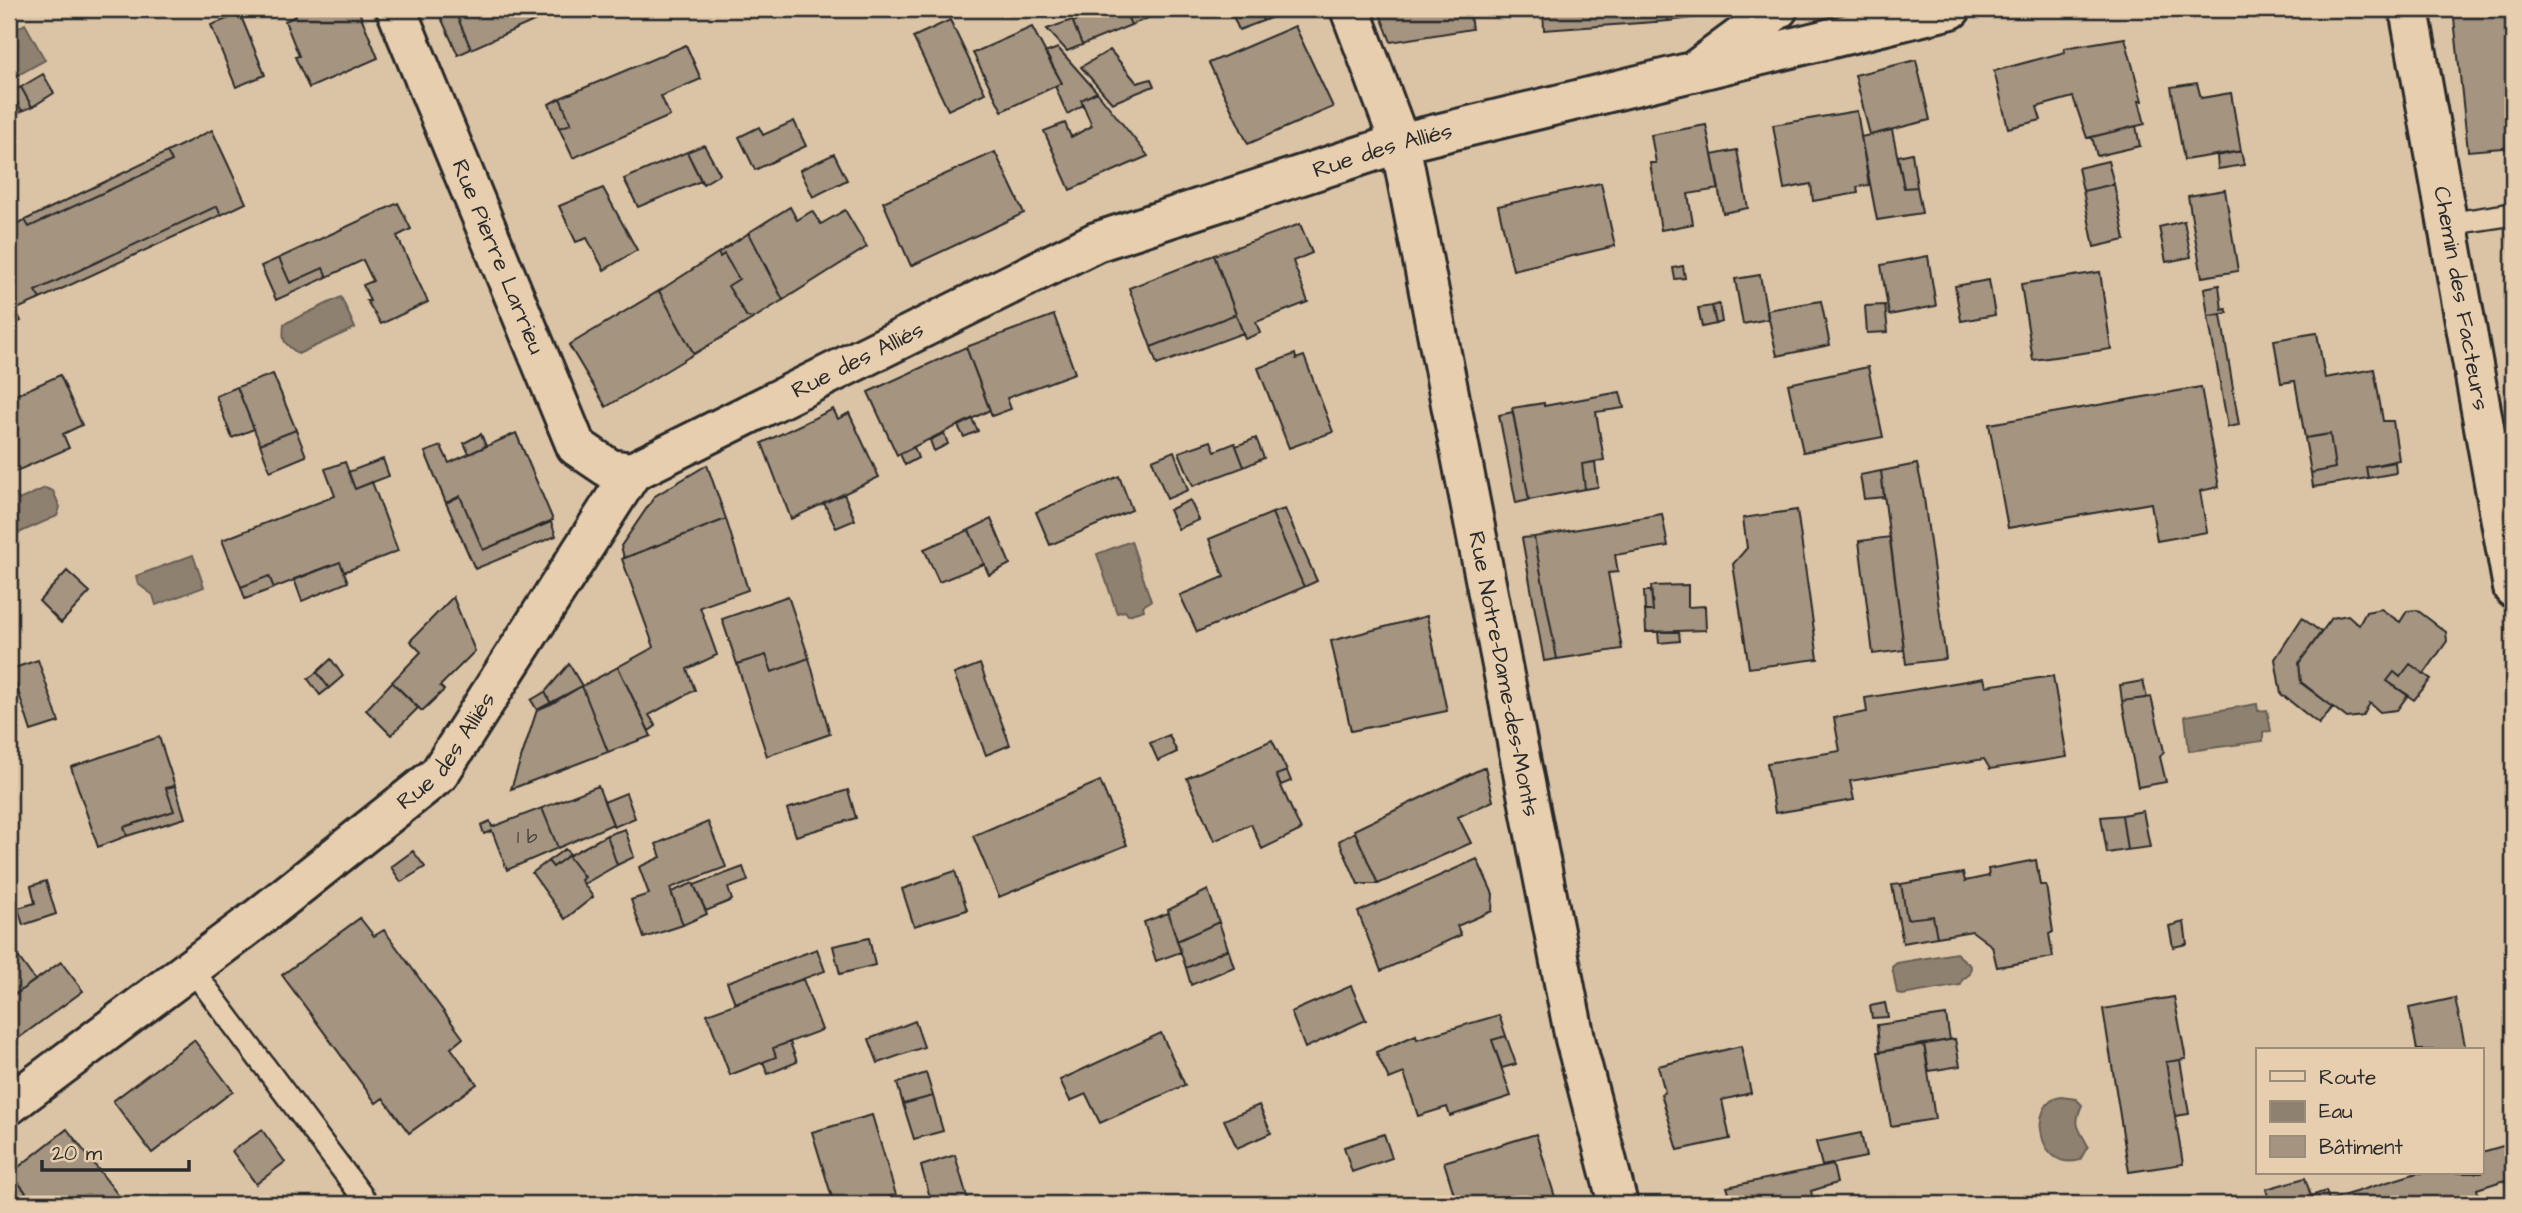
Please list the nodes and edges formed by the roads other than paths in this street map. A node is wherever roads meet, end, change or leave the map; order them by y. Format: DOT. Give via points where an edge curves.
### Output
graph roads {
  1 [pos="396,9"];
  2 [pos="1350,9"];
  3 [pos="1778,9"];
  4 [pos="1951,9"];
  5 [pos="2409,9"];
  6 [pos="1693,72"];
  7 [pos="1400,143"];
  8 [pos="2513,214"];
  9 [pos="2448,225"];
  10 [pos="632,472"];
  11 [pos="2513,588"];
  12 [pos="191,968"];
  13 [pos="9,1105"];
  14 [pos="368,1204"];
  15 [pos="1618,1204"];
  1 -- 10 [label="street, Rue Pierre Larrieu" via="576,446 610,469"];
  2 -- 7 [label="street, Rue Notre-Dame-des-Monts"];
  3 -- 6 [label="street"];
  4 -- 6 [label="street, Rue des Alliés"];
  5 -- 9 [label="street, Chemin des Facteurs"];
  6 -- 7 [label="street, Rue des Alliés"];
  7 -- 10 [label="street, Rue des Alliés" via="1096,242"];
  7 -- 15 [label="street, Rue Notre-Dame-des-Monts" via="1575,1040"];
  8 -- 9 [label="lane"];
  9 -- 11 [label="street, Chemin des Facteurs"];
  10 -- 12 [label="street, Rue des Alliés" via="439,774"];
  12 -- 13 [label="street, Rue des Alliés"];
  12 -- 14 [label="lane"];
}
